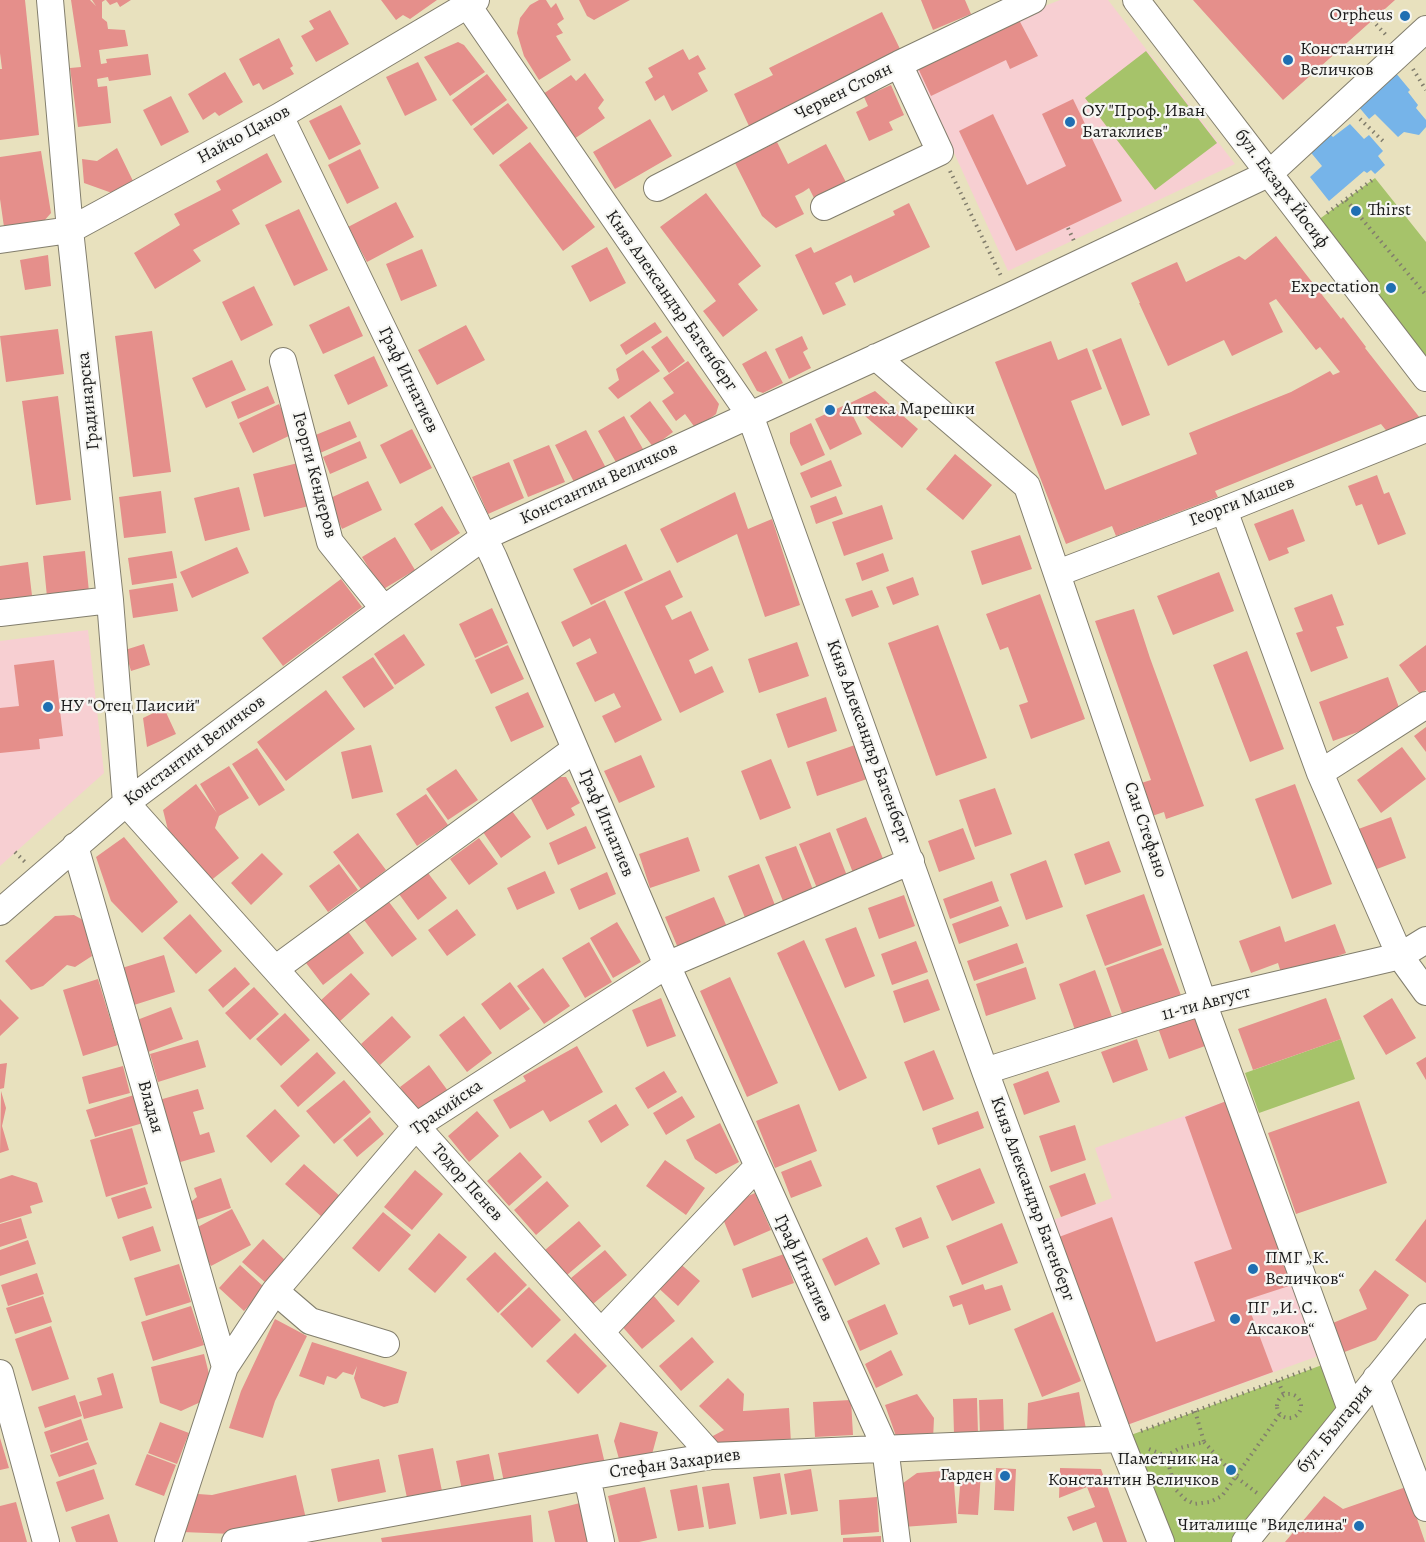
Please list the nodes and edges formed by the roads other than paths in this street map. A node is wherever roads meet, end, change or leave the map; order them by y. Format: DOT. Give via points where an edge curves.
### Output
graph roads {
  1 [pos="50,0"];
  2 [pos="1136,0"];
  3 [pos="1030,1"];
  4 [pos="469,2"];
  5 [pos="1426,29"];
  6 [pos="899,64"];
  7 [pos="280,116"];
  8 [pos="1269,173"];
  9 [pos="657,188"];
  10 [pos="824,207"];
  11 [pos="70,230"];
  12 [pos="0,240"];
  13 [pos="876,357"];
  14 [pos="283,361"];
  15 [pos="1426,378"];
  16 [pos="750,415"];
  17 [pos="1426,429"];
  18 [pos="1224,510"];
  19 [pos="484,537"];
  20 [pos="1058,573"];
  21 [pos="110,600"];
  22 [pos="384,609"];
  23 [pos="0,614"];
  24 [pos="1426,705"];
  25 [pos="575,749"];
  26 [pos="1320,773"];
  27 [pos="126,803"];
  28 [pos="75,846"];
  29 [pos="911,861"];
  30 [pos="0,912"];
  31 [pos="1426,940"];
  32 [pos="1400,956"];
  33 [pos="667,965"];
  34 [pos="275,969"];
  35 [pos="1426,992"];
  36 [pos="1203,1002"];
  37 [pos="985,1071"];
  38 [pos="416,1126"];
  39 [pos="757,1167"];
  40 [pos="275,1291"];
  41 [pos="1426,1317"];
  42 [pos="601,1332"];
  43 [pos="386,1344"];
  44 [pos="225,1367"];
  45 [pos="0,1373"];
  46 [pos="1376,1378"];
  47 [pos="1351,1410"];
  48 [pos="1120,1439"];
  49 [pos="885,1447"];
  50 [pos="712,1456"];
  51 [pos="587,1477"];
  52 [pos="1426,1508"];
  53 [pos="354,1531"];
  54 [pos="46,1542"];
  55 [pos="168,1542"];
  56 [pos="234,1542"];
  57 [pos="601,1542"];
  58 [pos="897,1542"];
  59 [pos="1161,1542"];
  60 [pos="1245,1542"];
  1 -- 11 [label="street, Градинарска"];
  2 -- 8 [label="street, бул. Екзарх Йосиф"];
  3 -- 6 [label="street, Червен Стоян"];
  4 -- 7 [label="street, Найчо Цанов"];
  4 -- 16 [label="street, Княз Александър Батенберг"];
  5 -- 8 [label="street, Константин Величков"];
  6 -- 9 [label="street, Червен Стоян"];
  6 -- 10 [label="street" via="940,152"];
  7 -- 11 [label="street, Найчо Цанов"];
  7 -- 19 [label="street, Граф Игнатиев"];
  8 -- 13 [label="street, Константин Величков"];
  8 -- 15 [label="street, бул. Екзарх Йосиф"];
  11 -- 12 [label="street, Найчо Цанов"];
  11 -- 21 [label="street, Градинарска"];
  13 -- 16 [label="street, Константин Величков"];
  13 -- 20 [label="street, Сан Стефано" via="1027,486"];
  14 -- 22 [label="street, Георги Кендеров" via="330,542"];
  16 -- 19 [label="street, Константин Величков"];
  16 -- 29 [label="street, Княз Александър Батенберг"];
  17 -- 18 [label="street, Георги Машев"];
  18 -- 20 [label="street, Георги Машев"];
  18 -- 26 [label="street"];
  19 -- 22 [label="street, Константин Величков"];
  19 -- 25 [label="street, Граф Игнатиев"];
  20 -- 36 [label="street, Сан Стефано"];
  21 -- 23 [label="street"];
  21 -- 27 [label="street, Градинарска"];
  22 -- 27 [label="street, Константин Величков"];
  24 -- 26 [label="street"];
  25 -- 33 [label="street, Граф Игнатиев"];
  25 -- 34 [label="street"];
  26 -- 32 [label="street"];
  27 -- 28 [label="street, Константин Величков"];
  27 -- 34 [label="street, Тодор Пенев"];
  28 -- 30 [label="street, Константин Величков"];
  28 -- 44 [label="street, Владая"];
  29 -- 33 [label="street, Тракийска"];
  29 -- 37 [label="street, Княз Александър Батенберг"];
  31 -- 32 [label="street, 11-ти Август"];
  32 -- 35 [label="street"];
  32 -- 36 [label="street, 11-ти Август"];
  33 -- 38 [label="street, Тракийска"];
  33 -- 39 [label="street, Граф Игнатиев"];
  34 -- 38 [label="street, Тодор Пенев"];
  36 -- 37 [label="street, 11-ти Август"];
  36 -- 47 [label="street, Сан Стефано" via="1295,1272"];
  37 -- 48 [label="street, Княз Александър Батенберг"];
  38 -- 40 [label="street, Тракийска"];
  38 -- 42 [label="street, Тодор Пенев"];
  39 -- 42 [label="street"];
  39 -- 49 [label="street, Граф Игнатиев"];
  40 -- 43 [label="street" via="310,1321"];
  40 -- 44 [label="street, Тракийска"];
  41 -- 46 [label="street, бул. България"];
  42 -- 50 [label="street, Тодор Пенев"];
  44 -- 55 [label="street, Тракийска"];
  45 -- 54 [label="street"];
  46 -- 47 [label="street, бул. България"];
  46 -- 52 [label="street"];
  47 -- 60 [label="street, бул. България"];
  48 -- 49 [label="street, Стефан Захариев"];
  48 -- 59 [label="street, Княз Александър Батенберг"];
  49 -- 50 [label="street, Стефан Захариев"];
  49 -- 58 [label="street, Граф Игнатиев"];
  50 -- 51 [label="street, Стефан Захариев"];
  51 -- 53 [label="street, Стефан Захариев"];
  51 -- 57 [label="street"];
  53 -- 56 [label="street, Стефан Захариев"];
}
